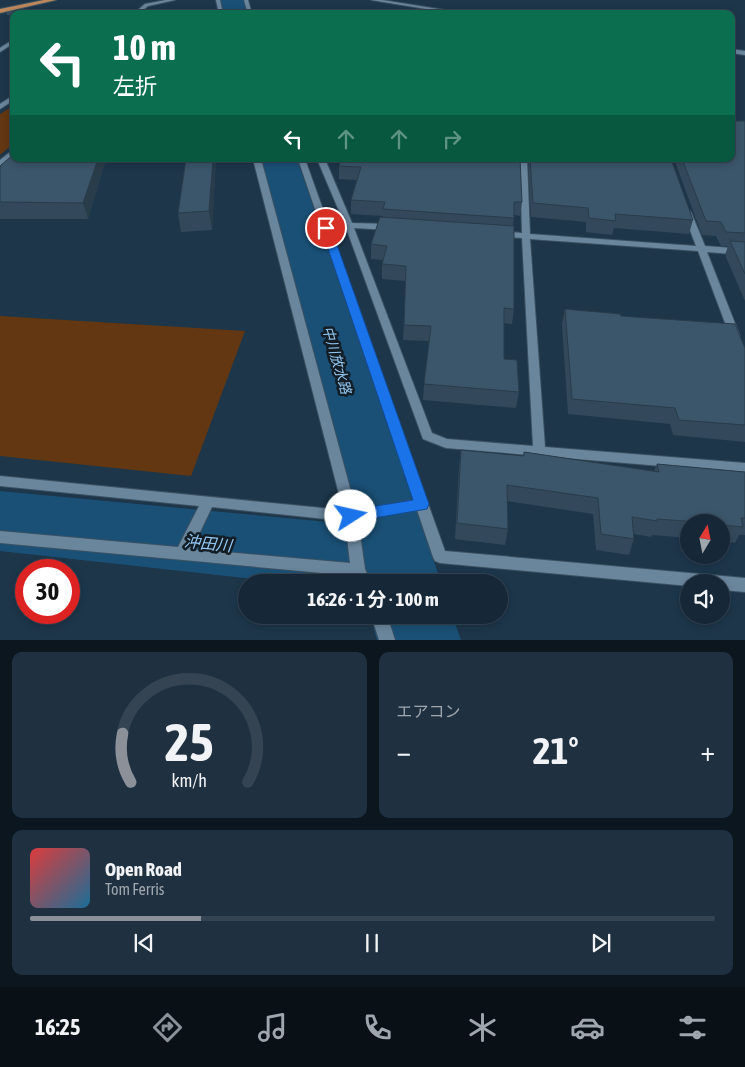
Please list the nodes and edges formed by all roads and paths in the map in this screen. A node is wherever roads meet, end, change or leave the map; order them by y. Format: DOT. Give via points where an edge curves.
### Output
graph roads {
  1 [pos="53,0"];
  2 [pos="173,0"];
  3 [pos="373,0"];
  4 [pos="140,10"];
  5 [pos="441,10"];
  6 [pos="0,11"];
  7 [pos="10,155"];
  8 [pos="258,162"];
  9 [pos="302,162"];
  10 [pos="322,162"];
  11 [pos="518,162"];
  12 [pos="523,162"];
  13 [pos="514,163"];
  14 [pos="0,164"];
  15 [pos="684,204"];
  16 [pos="348,224"];
  17 [pos="398,228"];
  18 [pos="486,233"];
  19 [pos="526,236"];
  20 [pos="700,248"];
  21 [pos="745,252"];
  22 [pos="738,344"];
  23 [pos="539,452"];
  24 [pos="745,468"];
  25 [pos="0,481"];
  26 [pos="208,502"];
  27 [pos="422,504"];
  28 [pos="351,516"];
  29 [pos="0,537"];
  30 [pos="182,554"];
  31 [pos="345,574"];
  32 [pos="361,574"];
  33 [pos="680,579"];
  34 [pos="730,584"];
  35 [pos="745,585"];
  36 [pos="383,624"];
  37 [pos="387,640"];
  1 -- 6 [label="highway"];
  2 -- 4 [label="street" via="147,5"];
  3 -- 5 [label="street"];
  7 -- 14 [label="street"];
  8 -- 28 [label="street"];
  9 -- 27 [label="street"];
  10 -- 16 [label="street"];
  11 -- 13 [label="street"];
  12 -- 19 [label="street"];
  15 -- 20 [label="street"];
  16 -- 17 [label="street"];
  16 -- 23 [label="street" via="427,436 446,443"];
  18 -- 19 [label="street"];
  19 -- 20 [label="street"];
  19 -- 23 [label="street"];
  20 -- 21 [label="street"];
  20 -- 22 [label="street"];
  23 -- 24 [label="street"];
  25 -- 26 [label="street"];
  26 -- 28 [label="street"];
  26 -- 30 [label="street"];
  27 -- 28 [label="street"];
  27 -- 33 [label="street" via="440,557"];
  28 -- 32 [label="street"];
  29 -- 30 [label="street"];
  30 -- 31 [label="street"];
  34 -- 35 [label="street"];
  36 -- 37 [label="street"];
}
